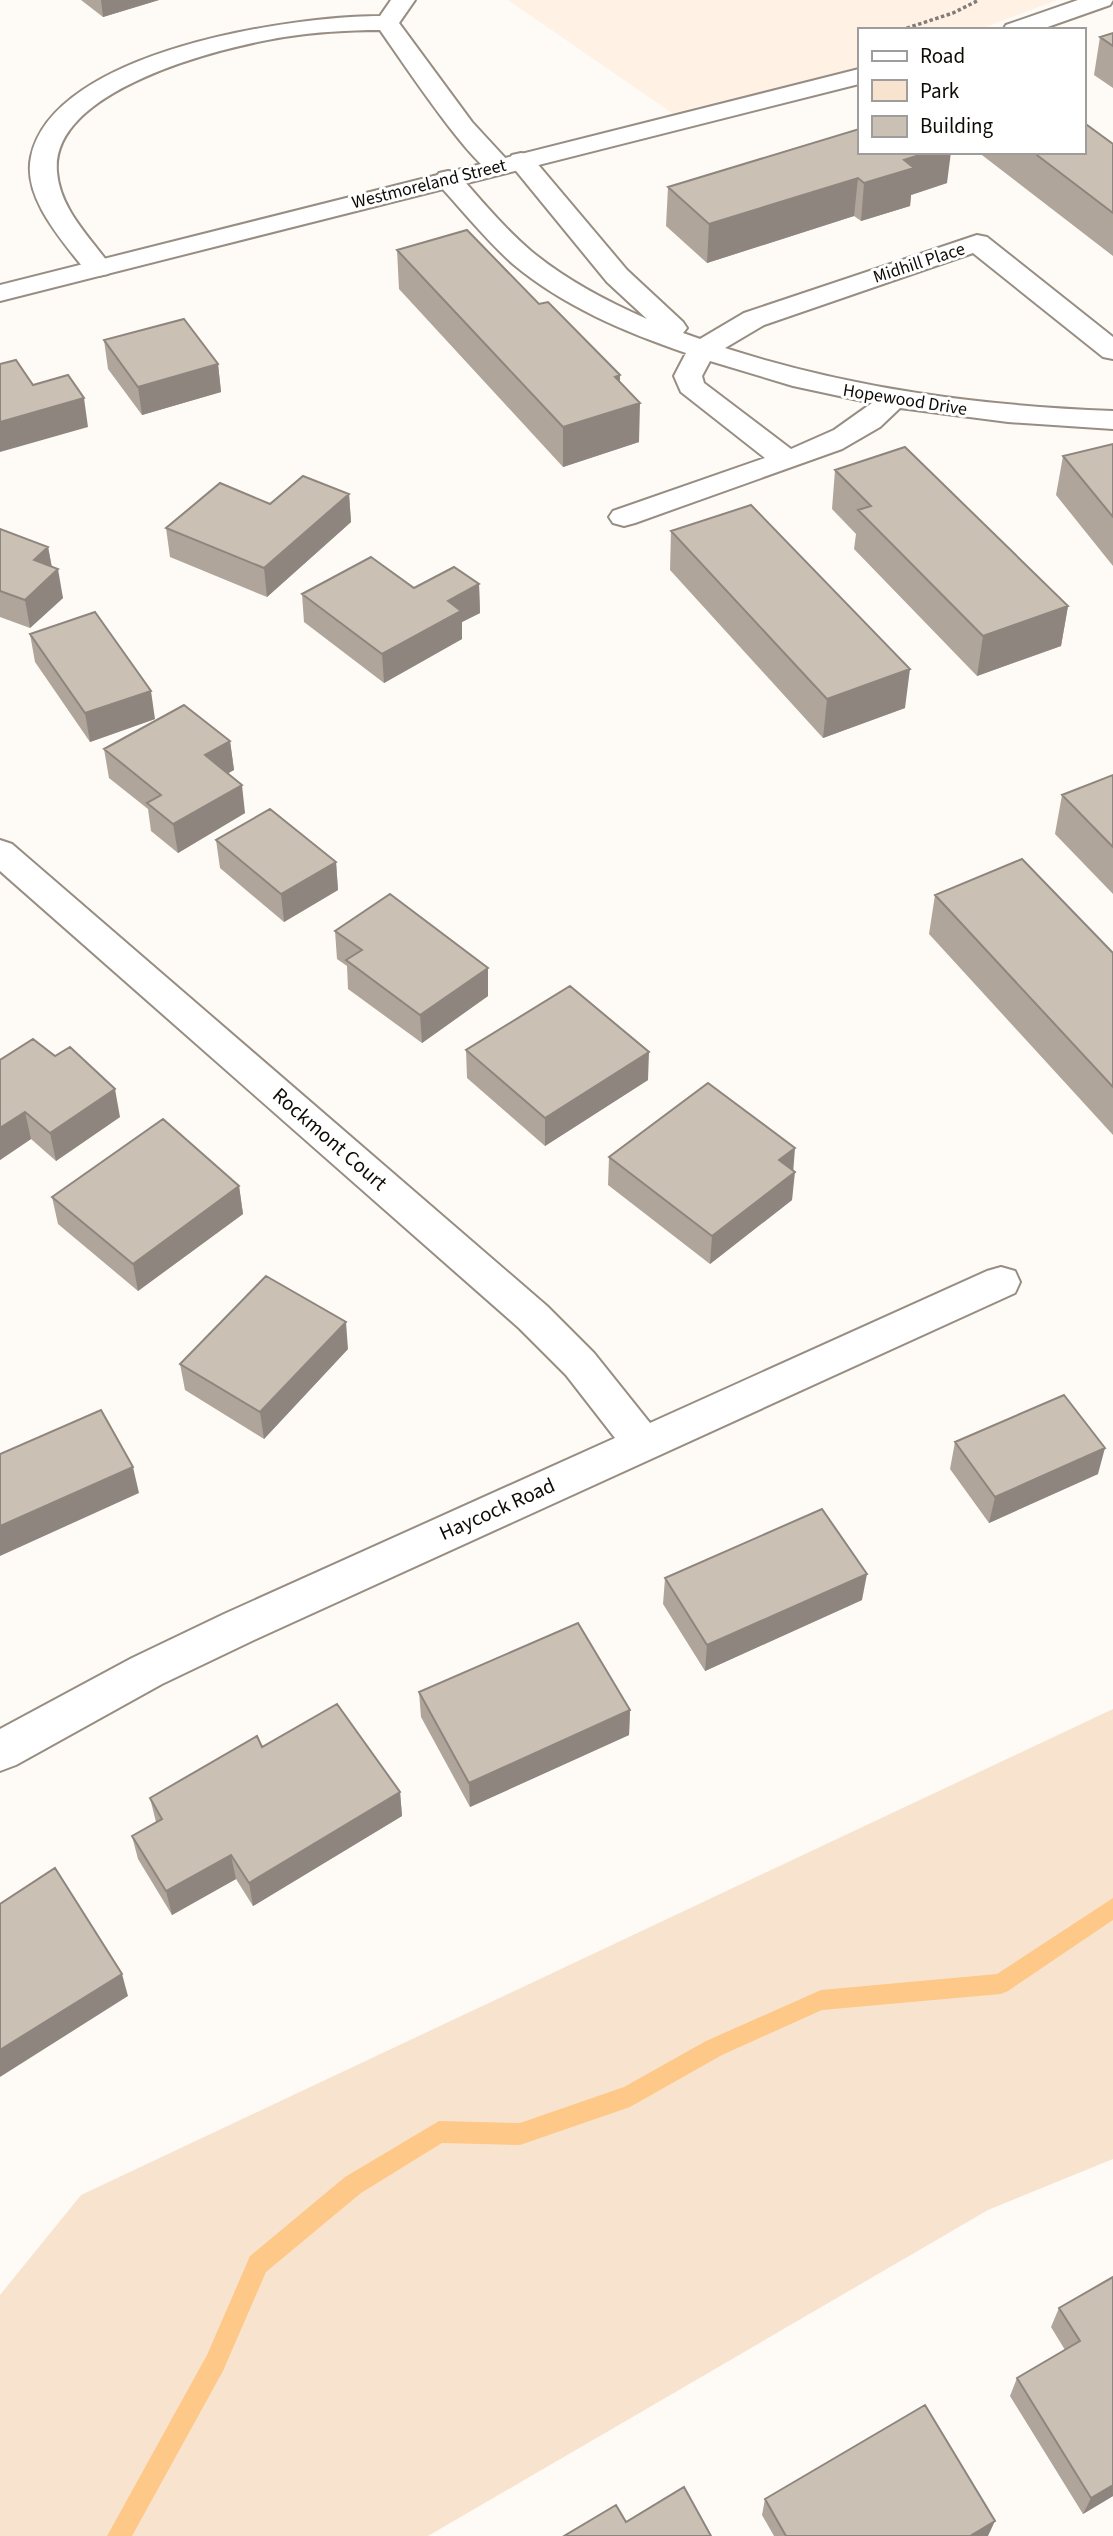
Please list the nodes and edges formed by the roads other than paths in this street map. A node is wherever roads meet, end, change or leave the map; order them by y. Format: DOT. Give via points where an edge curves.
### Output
graph roads {
  1 [pos="403,0"];
  2 [pos="1101,0"];
  3 [pos="387,23"];
  4 [pos="1021,28"];
  5 [pos="858,77"];
  6 [pos="510,164"];
  7 [pos="448,179"];
  8 [pos="99,268"];
  9 [pos="0,293"];
  10 [pos="702,350"];
  11 [pos="1113,351"];
  12 [pos="893,399"];
  13 [pos="1113,420"];
  14 [pos="787,460"];
  15 [pos="624,517"];
  16 [pos="0,852"];
  17 [pos="1001,1282"];
  18 [pos="642,1443"];
  19 [pos="0,1751"];
  1 -- 3 [label="street"];
  2 -- 4 [label="street"];
  3 -- 6 [label="street, Hopewood Drive" via="463,127"];
  3 -- 8 [label="street" via="314,26 240,38 128,76 71,111 49,139 45,178 49,195"];
  5 -- 6 [label="street, Westmoreland Street"];
  6 -- 7 [label="street, Westmoreland Street"];
  6 -- 10 [label="street, Hopewood Drive" via="632,293"];
  7 -- 8 [label="street, Westmoreland Street"];
  7 -- 10 [label="street, Hopewood Drive" via="521,256 556,282 633,324"];
  8 -- 9 [label="street, Westmoreland Street"];
  10 -- 11 [label="street, Midhill Place" via="767,314 977,243"];
  10 -- 12 [label="street, Hopewood Drive" via="784,376"];
  10 -- 14 [label="street" via="688,376 691,386"];
  12 -- 13 [label="street, Hopewood Drive" via="984,412"];
  12 -- 14 [label="street" via="861,429"];
  14 -- 15 [label="street"];
  16 -- 18 [label="street, Rockmont Court" via="533,1317 580,1364"];
  17 -- 18 [label="street, Haycock Road"];
  18 -- 19 [label="street, Haycock Road" via="147,1671"];
}
